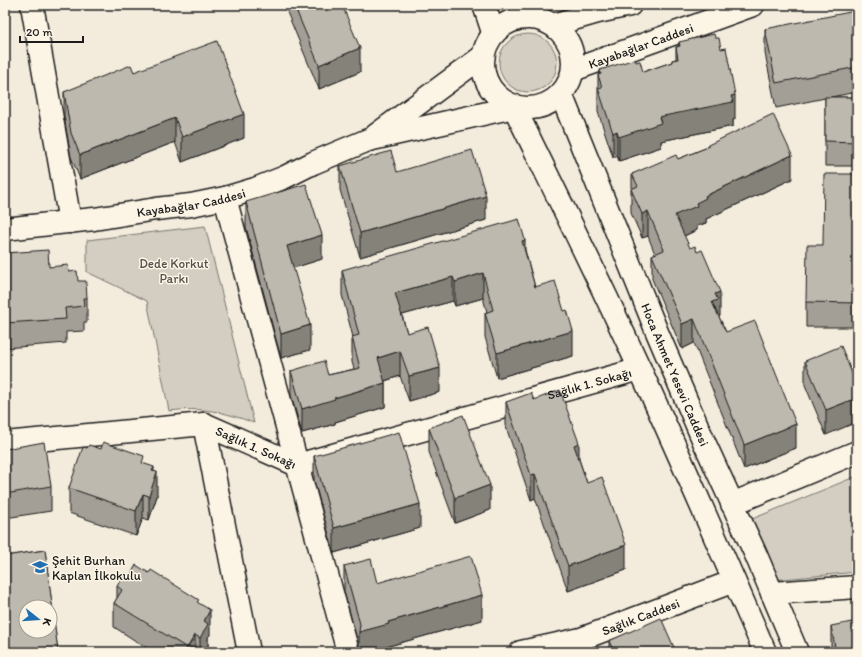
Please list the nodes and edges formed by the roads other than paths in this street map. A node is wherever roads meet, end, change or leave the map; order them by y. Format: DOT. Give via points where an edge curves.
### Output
graph roads {
  1 [pos="32,5"];
  2 [pos="484,5"];
  3 [pos="630,5"];
  4 [pos="753,5"];
  5 [pos="543,16"];
  6 [pos="493,32"];
  7 [pos="483,56"];
  8 [pos="573,70"];
  9 [pos="561,94"];
  10 [pos="514,107"];
  11 [pos="368,140"];
  12 [pos="225,198"];
  13 [pos="70,222"];
  14 [pos="5,229"];
  15 [pos="640,369"];
  16 [pos="204,424"];
  17 [pos="5,443"];
  18 [pos="857,452"];
  19 [pos="297,464"];
  20 [pos="732,504"];
  21 [pos="734,581"];
  22 [pos="857,587"];
  23 [pos="772,594"];
  24 [pos="250,652"];
  25 [pos="348,652"];
  26 [pos="521,652"];
  27 [pos="765,652"];
  28 [pos="797,652"];
  1 -- 13 [label="street"];
  2 -- 6 [label="street"];
  3 -- 5 [label="street" via="598,12"];
  4 -- 8 [label="street, Kayabağlar Caddesi"];
  5 -- 6 [label="street" via="516,19"];
  5 -- 8 [label="street" via="569,44"];
  6 -- 7 [label="street" via="486,43"];
  7 -- 10 [label="street" via="482,69 492,92"];
  7 -- 11 [label="street, Kayabağlar Caddesi"];
  8 -- 9 [label="street" via="569,83"];
  9 -- 10 [label="street" via="540,107"];
  9 -- 20 [label="street, Hoca Ahmet Yesevi Caddesi" via="608,213"];
  10 -- 11 [label="street, Kayabağlar Caddesi"];
  10 -- 15 [label="street"];
  11 -- 12 [label="street, Kayabağlar Caddesi" via="285,177"];
  12 -- 13 [label="street, Kayabağlar Caddesi"];
  12 -- 19 [label="street"];
  13 -- 14 [label="street, Kayabağlar Caddesi"];
  15 -- 19 [label="street, Sağlık 1. Sokağı"];
  15 -- 21 [label="street"];
  16 -- 17 [label="street, Sağlık 1. Sokağı"];
  16 -- 19 [label="street, Sağlık 1. Sokağı"];
  16 -- 24 [label="street"];
  18 -- 20 [label="street"];
  19 -- 25 [label="street"];
  20 -- 23 [label="street, Hoca Ahmet Yesevi Caddesi"];
  21 -- 26 [label="street, Sağlık Caddesi" via="581,639"];
  21 -- 27 [label="street"];
  22 -- 23 [label="street"];
  23 -- 28 [label="street, Hoca Ahmet Yesevi Caddesi"];
}
